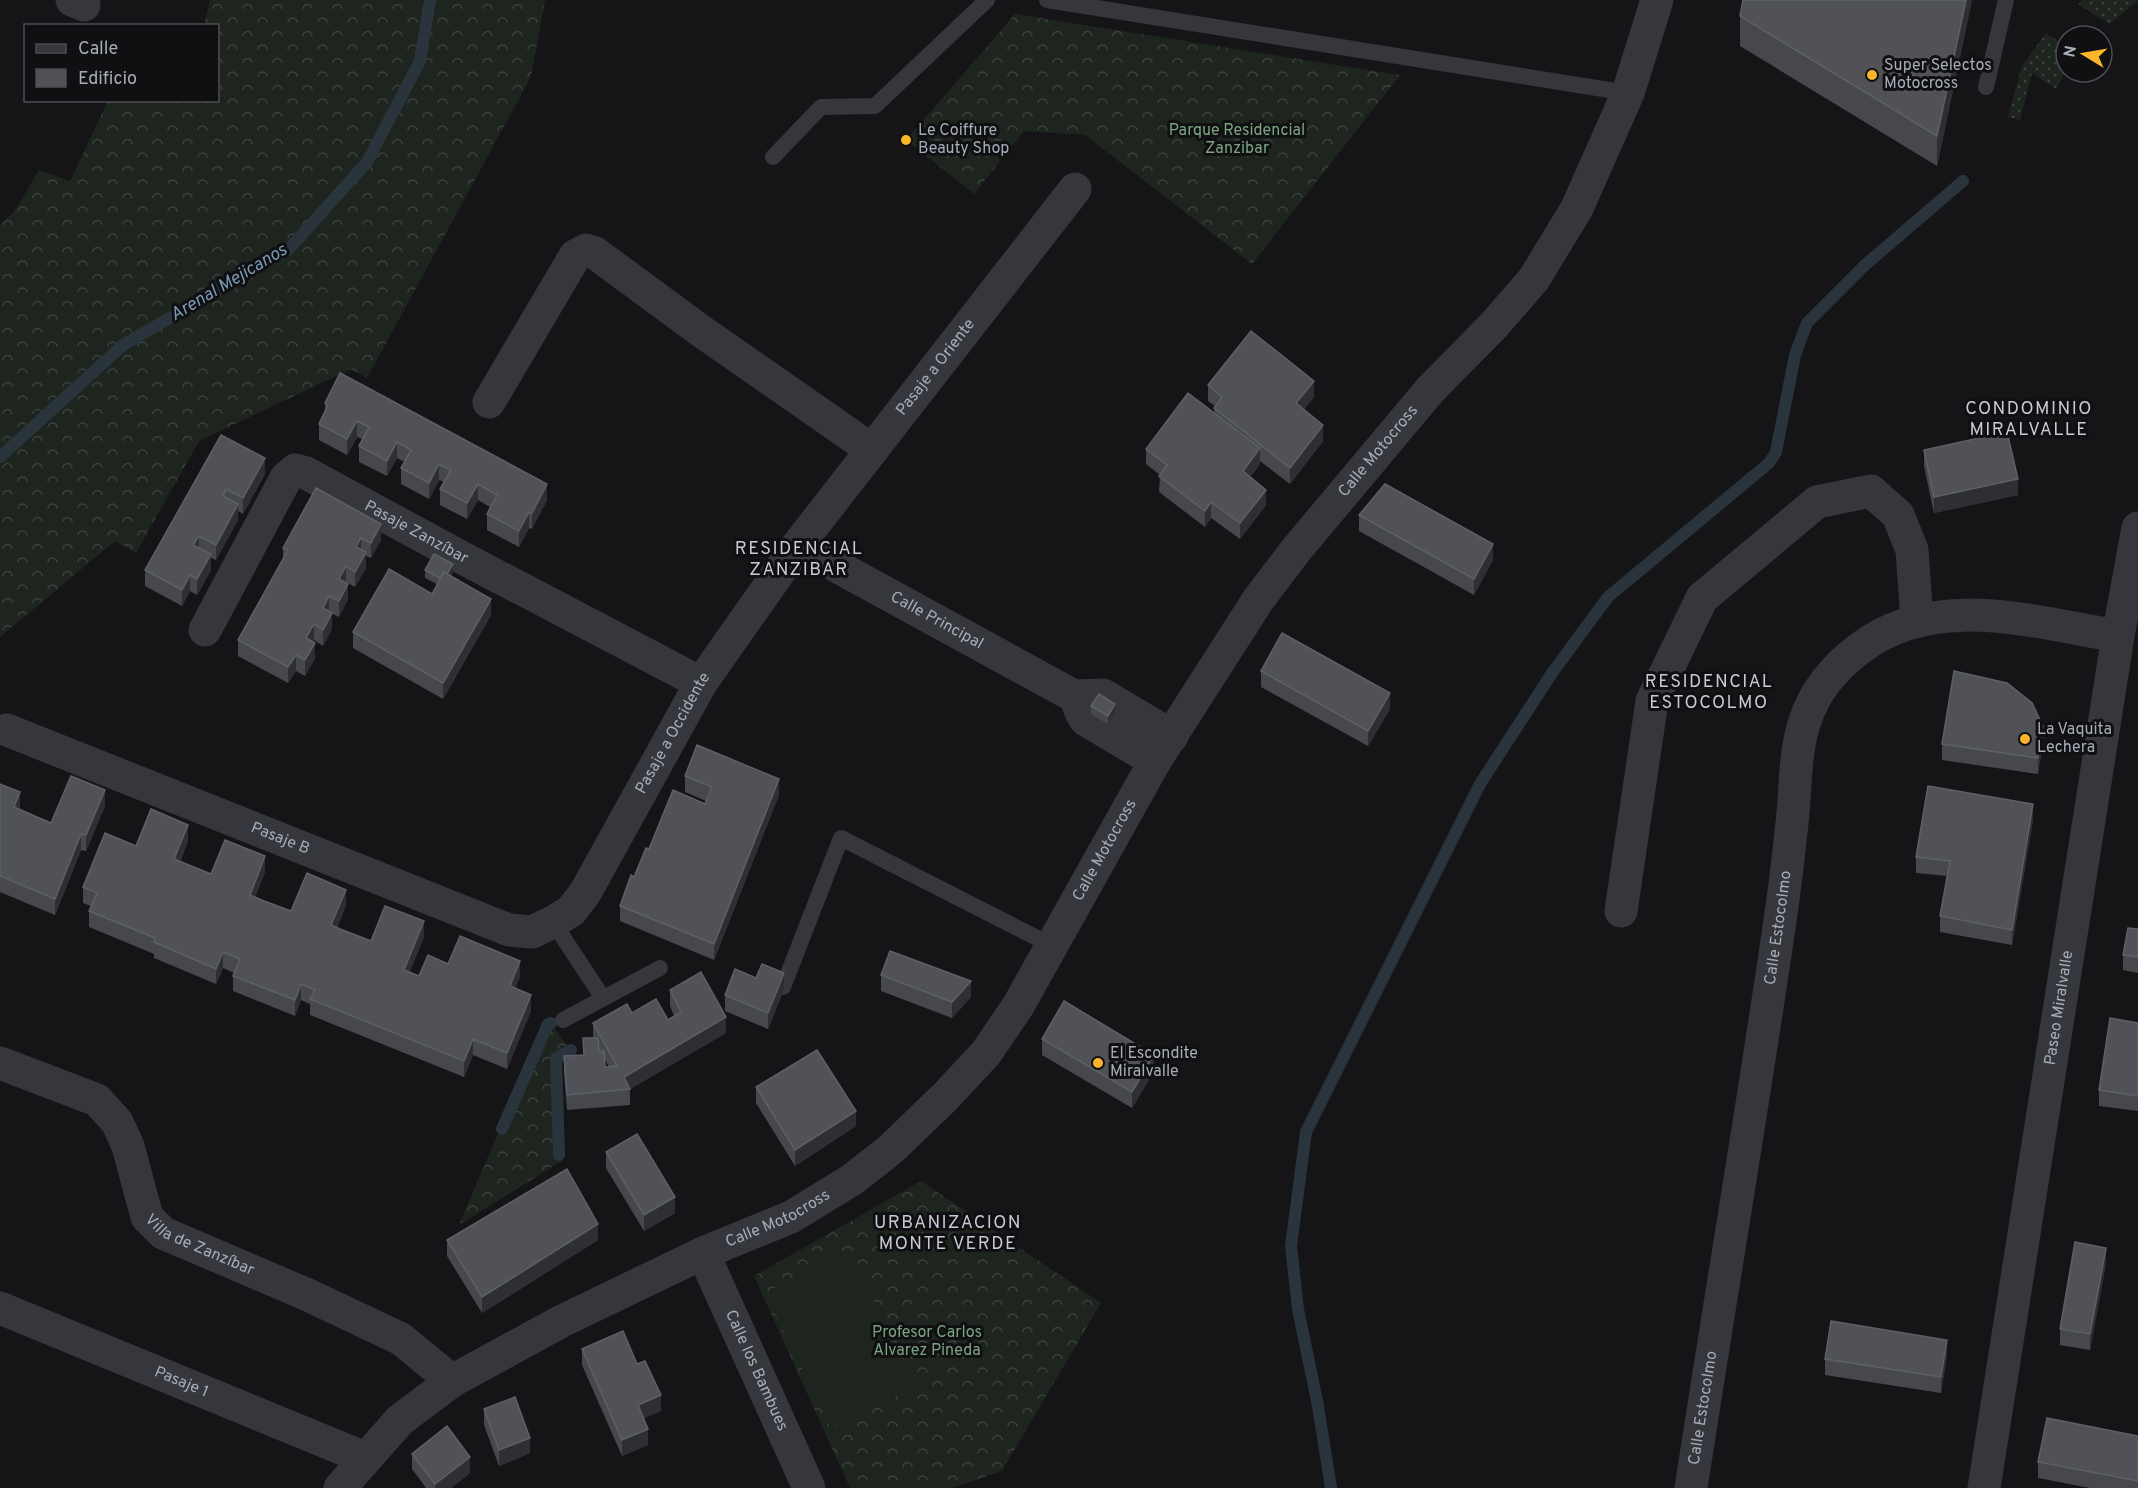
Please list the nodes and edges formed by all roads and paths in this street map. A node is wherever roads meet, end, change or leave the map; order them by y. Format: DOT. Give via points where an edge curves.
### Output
graph roads {
  1 [pos="987,0"];
  2 [pos="1047,0"];
  3 [pos="1657,0"];
  4 [pos="2006,0"];
  5 [pos="1986,87"];
  6 [pos="1628,93"];
  7 [pos="773,157"];
  8 [pos="1075,189"];
  9 [pos="489,402"];
  10 [pos="872,450"];
  11 [pos="2138,528"];
  12 [pos="798,545"];
  13 [pos="1917,621"];
  14 [pos="205,630"];
  15 [pos="2118,636"];
  16 [pos="701,683"];
  17 [pos="7,730"];
  18 [pos="1164,748"];
  19 [pos="1621,911"];
  20 [pos="553,922"];
  21 [pos="1051,945"];
  22 [pos="660,968"];
  23 [pos="783,987"];
  24 [pos="603,998"];
  25 [pos="563,1020"];
  26 [pos="0,1063"];
  27 [pos="704,1253"];
  28 [pos="0,1308"];
  29 [pos="452,1381"];
  30 [pos="365,1458"];
  31 [pos="340,1488"];
  32 [pos="809,1488"];
  33 [pos="1691,1488"];
  34 [pos="1984,1488"];
  1 -- 7 [label="lane" via="875,106 821,107"];
  2 -- 6 [label="lane"];
  3 -- 6 [label="street, Calle Motocross"];
  4 -- 5 [label="lane"];
  6 -- 18 [label="street, Calle Motocross" via="1577,208 1534,279 1430,390 1296,550 1258,600"];
  8 -- 10 [label="street, Pasaje a Oriente"];
  9 -- 10 [label="street" via="575,256 586,250"];
  10 -- 12 [label="street, Pasaje a Oriente"];
  11 -- 15 [label="street, Paseo Miralvalle"];
  12 -- 16 [label="street, Pasaje a Occidente"];
  12 -- 18 [label="street, Calle Principal" via="1074,696 1103,695"];
  13 -- 15 [label="street, Calle Estocolmo" via="1984,614"];
  13 -- 19 [label="street" via="1912,549 1898,515 1872,491 1817,501 1702,598 1652,701"];
  13 -- 33 [label="street, Calle Estocolmo" via="1881,635 1843,662 1813,699 1804,723 1776,945"];
  14 -- 16 [label="street, Pasaje Zanzíbar" via="286,478 295,470 306,472"];
  15 -- 34 [label="street, Paseo Miralvalle"];
  16 -- 20 [label="street, Pasaje a Occidente" via="585,892 571,911"];
  17 -- 20 [label="street, Pasaje B" via="509,930 532,932"];
  18 -- 21 [label="street, Calle Motocross"];
  20 -- 24 [label="lane"];
  21 -- 23 [label="lane" via="841,838"];
  21 -- 27 [label="street, Calle Motocross" via="1018,1006 986,1053 891,1149 853,1179 791,1217"];
  22 -- 24 [label="lane"];
  24 -- 25 [label="lane"];
  26 -- 29 [label="street, Villa de Zanzíbar" via="97,1100 107,1109 128,1146 147,1217 164,1233 401,1339"];
  27 -- 29 [label="street, Calle Motocross"];
  27 -- 32 [label="street, Calle los Bambues"];
  28 -- 30 [label="street, Pasaje 1"];
  29 -- 30 [label="street, Calle Motocross" via="400,1420"];
  30 -- 31 [label="street, Calle Motocross"];
}
